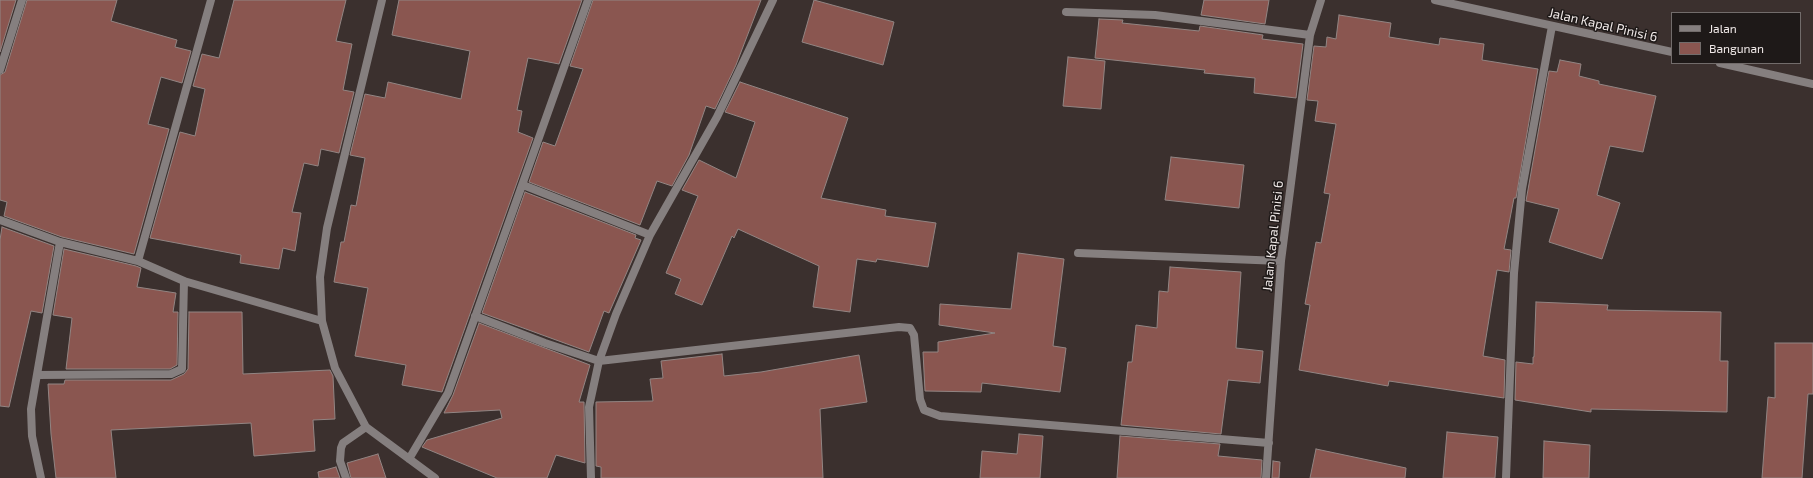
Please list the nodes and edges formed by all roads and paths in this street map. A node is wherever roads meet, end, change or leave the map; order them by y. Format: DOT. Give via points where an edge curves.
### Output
graph roads {
  1 [pos="22,0"];
  2 [pos="211,0"];
  3 [pos="382,0"];
  4 [pos="588,0"];
  5 [pos="773,0"];
  6 [pos="1321,0"];
  7 [pos="1435,0"];
  8 [pos="1451,2"];
  9 [pos="1066,12"];
  10 [pos="1552,26"];
  11 [pos="1310,35"];
  12 [pos="1671,52"];
  13 [pos="1724,64"];
  14 [pos="0,70"];
  15 [pos="1813,84"];
  16 [pos="523,185"];
  17 [pos="0,220"];
  18 [pos="650,235"];
  19 [pos="60,242"];
  20 [pos="1078,253"];
  21 [pos="138,261"];
  22 [pos="1281,261"];
  23 [pos="184,281"];
  24 [pos="475,316"];
  25 [pos="322,320"];
  26 [pos="599,361"];
  27 [pos="38,375"];
  28 [pos="366,427"];
  29 [pos="1269,443"];
  30 [pos="409,459"];
  31 [pos="41,478"];
  32 [pos="346,478"];
  33 [pos="435,478"];
  34 [pos="591,478"];
  35 [pos="1266,478"];
  36 [pos="1506,478"];
  1 -- 14 [label="street"];
  2 -- 21 [label="street"];
  3 -- 25 [label="street" via="327,228 320,277"];
  4 -- 16 [label="street"];
  5 -- 18 [label="street" via="717,117"];
  6 -- 11 [label="street, Jalan Kapal Pinisi 6"];
  7 -- 8 [label="street, Jalan Kapal Pinisi 6"];
  8 -- 10 [label="street, Jalan Kapal Pinisi 6"];
  9 -- 11 [label="street" via="1155,15"];
  10 -- 12 [label="street, Jalan Kapal Pinisi 6"];
  10 -- 36 [label="street" via="1521,196 1514,273"];
  11 -- 22 [label="street, Jalan Kapal Pinisi 6"];
  13 -- 15 [label="street"];
  16 -- 18 [label="street"];
  16 -- 24 [label="street"];
  17 -- 19 [label="street"];
  18 -- 26 [label="street"];
  19 -- 21 [label="street"];
  19 -- 27 [label="street"];
  20 -- 22 [label="street"];
  21 -- 23 [label="street"];
  22 -- 29 [label="street, Jalan Kapal Pinisi 6"];
  23 -- 25 [label="street"];
  23 -- 27 [label="street" via="182,369 171,374"];
  24 -- 26 [label="street"];
  24 -- 30 [label="street" via="448,393"];
  25 -- 28 [label="street" via="335,368"];
  26 -- 29 [label="street" via="899,327 910,328 914,335 920,399 924,410 940,416"];
  26 -- 34 [label="street" via="589,407"];
  27 -- 31 [label="street" via="31,409 32,436"];
  28 -- 30 [label="street"];
  28 -- 32 [label="street" via="343,443 341,448 340,461"];
  29 -- 35 [label="street, Jalan Kapal Pinisi 6"];
  30 -- 33 [label="street"];
}
